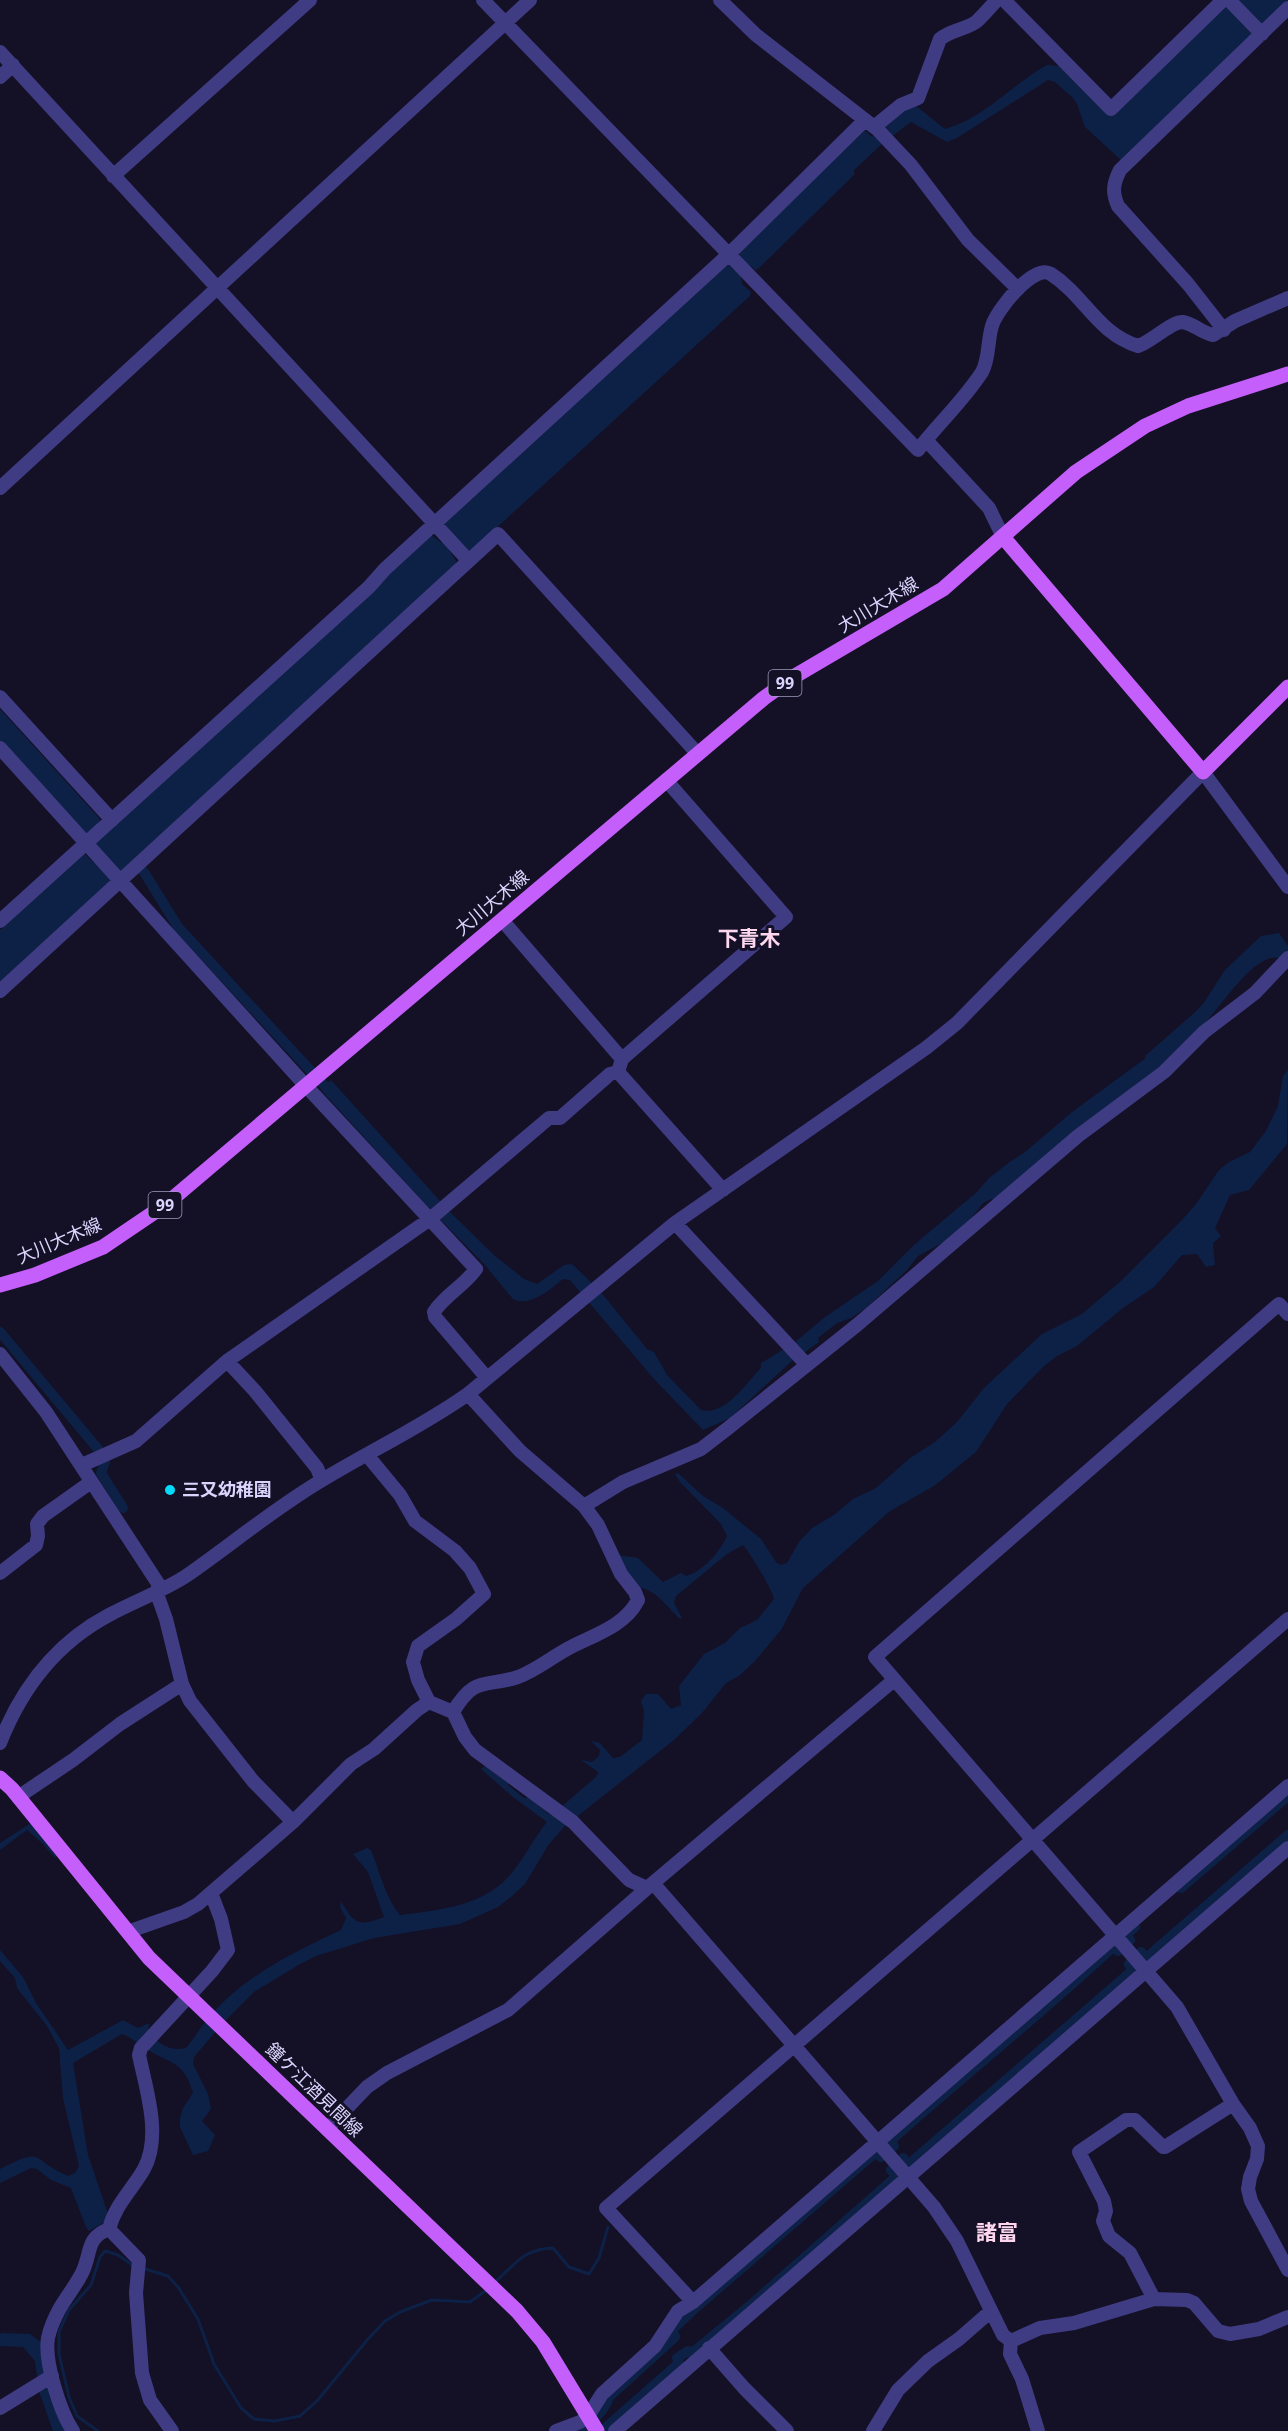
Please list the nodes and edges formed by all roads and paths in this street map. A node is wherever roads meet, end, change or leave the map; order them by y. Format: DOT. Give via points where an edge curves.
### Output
graph roads {
  1 [pos="310,0"];
  2 [pos="483,0"];
  3 [pos="530,0"];
  4 [pos="720,0"];
  5 [pos="997,0"];
  6 [pos="1004,0"];
  7 [pos="1228,0"];
  8 [pos="1288,8"];
  9 [pos="506,24"];
  10 [pos="1260,32"];
  11 [pos="0,52"];
  12 [pos="13,65"];
  13 [pos="0,77"];
  14 [pos="869,123"];
  15 [pos="113,176"];
  16 [pos="730,257"];
  17 [pos="218,288"];
  18 [pos="1018,289"];
  19 [pos="1288,298"];
  20 [pos="1224,330"];
  21 [pos="1288,374"];
  22 [pos="926,440"];
  23 [pos="0,488"];
  24 [pos="436,526"];
  25 [pos="1003,537"];
  26 [pos="468,561"];
  27 [pos="1288,687"];
  28 [pos="0,697"];
  29 [pos="0,748"];
  30 [pos="697,753"];
  31 [pos="1203,772"];
  32 [pos="666,780"];
  33 [pos="109,822"];
  34 [pos="88,845"];
  35 [pos="119,879"];
  36 [pos="1288,887"];
  37 [pos="502,920"];
  38 [pos="0,921"];
  39 [pos="1286,961"];
  40 [pos="0,991"];
  41 [pos="620,1066"];
  42 [pos="306,1086"];
  43 [pos="723,1190"];
  44 [pos="430,1219"];
  45 [pos="675,1223"];
  46 [pos="0,1285"];
  47 [pos="1288,1314"];
  48 [pos="0,1354"];
  49 [pos="227,1361"];
  50 [pos="805,1362"];
  51 [pos="487,1378"];
  52 [pos="468,1394"];
  53 [pos="367,1455"];
  54 [pos="82,1466"];
  55 [pos="322,1480"];
  56 [pos="91,1482"];
  57 [pos="584,1506"];
  58 [pos="0,1573"];
  59 [pos="158,1590"];
  60 [pos="1288,1619"];
  61 [pos="894,1680"];
  62 [pos="182,1684"];
  63 [pos="429,1702"];
  64 [pos="453,1712"];
  65 [pos="0,1743"];
  66 [pos="0,1778"];
  67 [pos="1288,1786"];
  68 [pos="18,1797"];
  69 [pos="293,1822"];
  70 [pos="1034,1840"];
  71 [pos="1288,1848"];
  72 [pos="650,1886"];
  73 [pos="211,1893"];
  74 [pos="130,1931"];
  75 [pos="1120,1940"];
  76 [pos="1142,1966"];
  77 [pos="188,1997"];
  78 [pos="795,2046"];
  79 [pos="1233,2104"];
  80 [pos="327,2129"];
  81 [pos="878,2143"];
  82 [pos="906,2174"];
  83 [pos="110,2229"];
  84 [pos="1288,2270"];
  85 [pos="1154,2299"];
  86 [pos="693,2302"];
  87 [pos="991,2311"];
  88 [pos="1288,2317"];
  89 [pos="1011,2341"];
  90 [pos="709,2348"];
  91 [pos="52,2376"];
  92 [pos="0,2408"];
  93 [pos="592,2422"];
  94 [pos="73,2431"];
  95 [pos="172,2431"];
  96 [pos="555,2431"];
  97 [pos="615,2431"];
  98 [pos="787,2431"];
  99 [pos="873,2431"];
  100 [pos="1038,2431"];
  1 -- 15 [label="street"];
  2 -- 9 [label="street"];
  3 -- 9 [label="street"];
  4 -- 14 [label="street" via="756,35"];
  5 -- 14 [label="street" via="976,21 940,39 918,98"];
  6 -- 7 [label="street" via="1111,109"];
  7 -- 10 [label="street"];
  8 -- 10 [label="street"];
  9 -- 16 [label="street"];
  9 -- 17 [label="street"];
  10 -- 20 [label="street" via="1120,170 1113,184 1118,206"];
  11 -- 12 [label="street"];
  12 -- 13 [label="street"];
  12 -- 15 [label="street"];
  14 -- 16 [label="street"];
  14 -- 18 [label="street" via="911,165 968,240"];
  15 -- 17 [label="street"];
  16 -- 22 [label="street" via="918,450"];
  16 -- 24 [label="street"];
  17 -- 23 [label="street"];
  17 -- 24 [label="street"];
  18 -- 20 [label="street" via="1033,274 1049,273 1083,302 1107,330 1138,346 1178,322 1213,335"];
  18 -- 22 [label="street" via="993,323 982,371"];
  19 -- 20 [label="street" via="1235,321"];
  21 -- 25 [label="main road, 大川大木線 / 99" via="1188,406 1145,426 1076,472"];
  22 -- 25 [label="street" via="988,508"];
  24 -- 26 [label="street"];
  24 -- 33 [label="street"];
  25 -- 30 [label="main road, 大川大木線 / 99" via="943,589 795,676"];
  25 -- 31 [label="main road"];
  26 -- 30 [label="street" via="498,534"];
  26 -- 35 [label="street"];
  27 -- 31 [label="main road"];
  28 -- 33 [label="street"];
  29 -- 34 [label="street"];
  30 -- 32 [label="main road, 大川大木線 / 99"];
  31 -- 36 [label="street"];
  31 -- 43 [label="street" via="957,1023"];
  32 -- 37 [label="main road, 大川大木線 / 99"];
  32 -- 41 [label="street" via="786,917"];
  33 -- 34 [label="street"];
  34 -- 35 [label="street"];
  34 -- 38 [label="street"];
  35 -- 40 [label="street"];
  35 -- 42 [label="street"];
  37 -- 41 [label="street"];
  37 -- 42 [label="main road, 大川大木線 / 99"];
  39 -- 50 [label="street" via="1164,1072 1078,1136 931,1262"];
  41 -- 43 [label="street"];
  41 -- 44 [label="street" via="560,1118 549,1118"];
  42 -- 44 [label="street"];
  42 -- 46 [label="main road, 大川大木線 / 99" via="165,1205 103,1247"];
  43 -- 45 [label="street"];
  44 -- 49 [label="street"];
  44 -- 51 [label="street" via="476,1269 466,1283 440,1303 435,1317"];
  45 -- 50 [label="street"];
  45 -- 51 [label="street"];
  47 -- 61 [label="street" via="1280,1304 875,1657"];
  48 -- 54 [label="street"];
  49 -- 54 [label="street" via="136,1441"];
  49 -- 55 [label="street" via="317,1468"];
  50 -- 57 [label="street" via="701,1449 623,1482"];
  51 -- 52 [label="street"];
  52 -- 53 [label="street" via="436,1417"];
  52 -- 57 [label="street" via="520,1451"];
  53 -- 55 [label="street"];
  53 -- 63 [label="street" via="400,1495 415,1521 455,1551 470,1568 484,1594 418,1646 413,1662"];
  54 -- 56 [label="street"];
  55 -- 59 [label="street" via="183,1578"];
  56 -- 58 [label="street" via="43,1516 36,1545"];
  56 -- 59 [label="street"];
  57 -- 64 [label="street" via="635,1593 638,1600 633,1609 615,1624 528,1672 474,1686"];
  59 -- 62 [label="street"];
  59 -- 65 [label="street" via="106,1617 50,1661 24,1692"];
  60 -- 70 [label="street"];
  61 -- 70 [label="street"];
  61 -- 72 [label="street"];
  62 -- 68 [label="street"];
  62 -- 69 [label="street" via="231,1754"];
  63 -- 64 [label="street"];
  63 -- 69 [label="street" via="351,1764"];
  64 -- 72 [label="street" via="475,1750 573,1822 629,1880"];
  66 -- 68 [label="main road, 鐘ケ江酒見間線"];
  67 -- 75 [label="street"];
  68 -- 74 [label="main road, 鐘ケ江酒見間線"];
  69 -- 73 [label="street"];
  70 -- 75 [label="street"];
  70 -- 78 [label="street"];
  71 -- 76 [label="street"];
  72 -- 78 [label="street"];
  72 -- 80 [label="street" via="508,2010 387,2073 367,2087"];
  73 -- 74 [label="street" via="184,1912"];
  73 -- 77 [label="street" via="228,1950"];
  74 -- 77 [label="main road, 鐘ケ江酒見間線" via="149,1958"];
  75 -- 76 [label="street"];
  75 -- 81 [label="street"];
  76 -- 79 [label="street" via="1177,2007"];
  76 -- 82 [label="street"];
  77 -- 80 [label="main road, 鐘ケ江酒見間線"];
  77 -- 83 [label="street" via="141,2048 152,2134 150,2157 112,2216"];
  78 -- 81 [label="street"];
  78 -- 86 [label="street" via="606,2208"];
  79 -- 84 [label="street" via="1258,2146 1248,2189 1251,2201"];
  79 -- 85 [label="street" via="1163,2148 1135,2120 1126,2120 1079,2152 1104,2201 1103,2221 1108,2236 1130,2253"];
  80 -- 93 [label="main road, 鐘ケ江酒見間線" via="517,2311 543,2342"];
  81 -- 82 [label="street"];
  81 -- 86 [label="street"];
  82 -- 87 [label="street" via="957,2241"];
  82 -- 90 [label="street"];
  83 -- 91 [label="street" via="93,2239 83,2272 59,2309 48,2340"];
  83 -- 95 [label="street" via="139,2260 136,2293 142,2373 150,2400"];
  85 -- 88 [label="street" via="1187,2300 1203,2311 1218,2331 1230,2334 1259,2329"];
  85 -- 89 [label="street" via="1074,2323 1040,2328"];
  86 -- 93 [label="street" via="678,2311 655,2346 602,2394"];
  87 -- 89 [label="street" via="1003,2335"];
  87 -- 99 [label="street" via="898,2390"];
  89 -- 100 [label="street" via="1010,2354"];
  90 -- 97 [label="street"];
  90 -- 98 [label="street"];
  91 -- 92 [label="street"];
  91 -- 94 [label="street"];
  93 -- 96 [label="street"];
}
